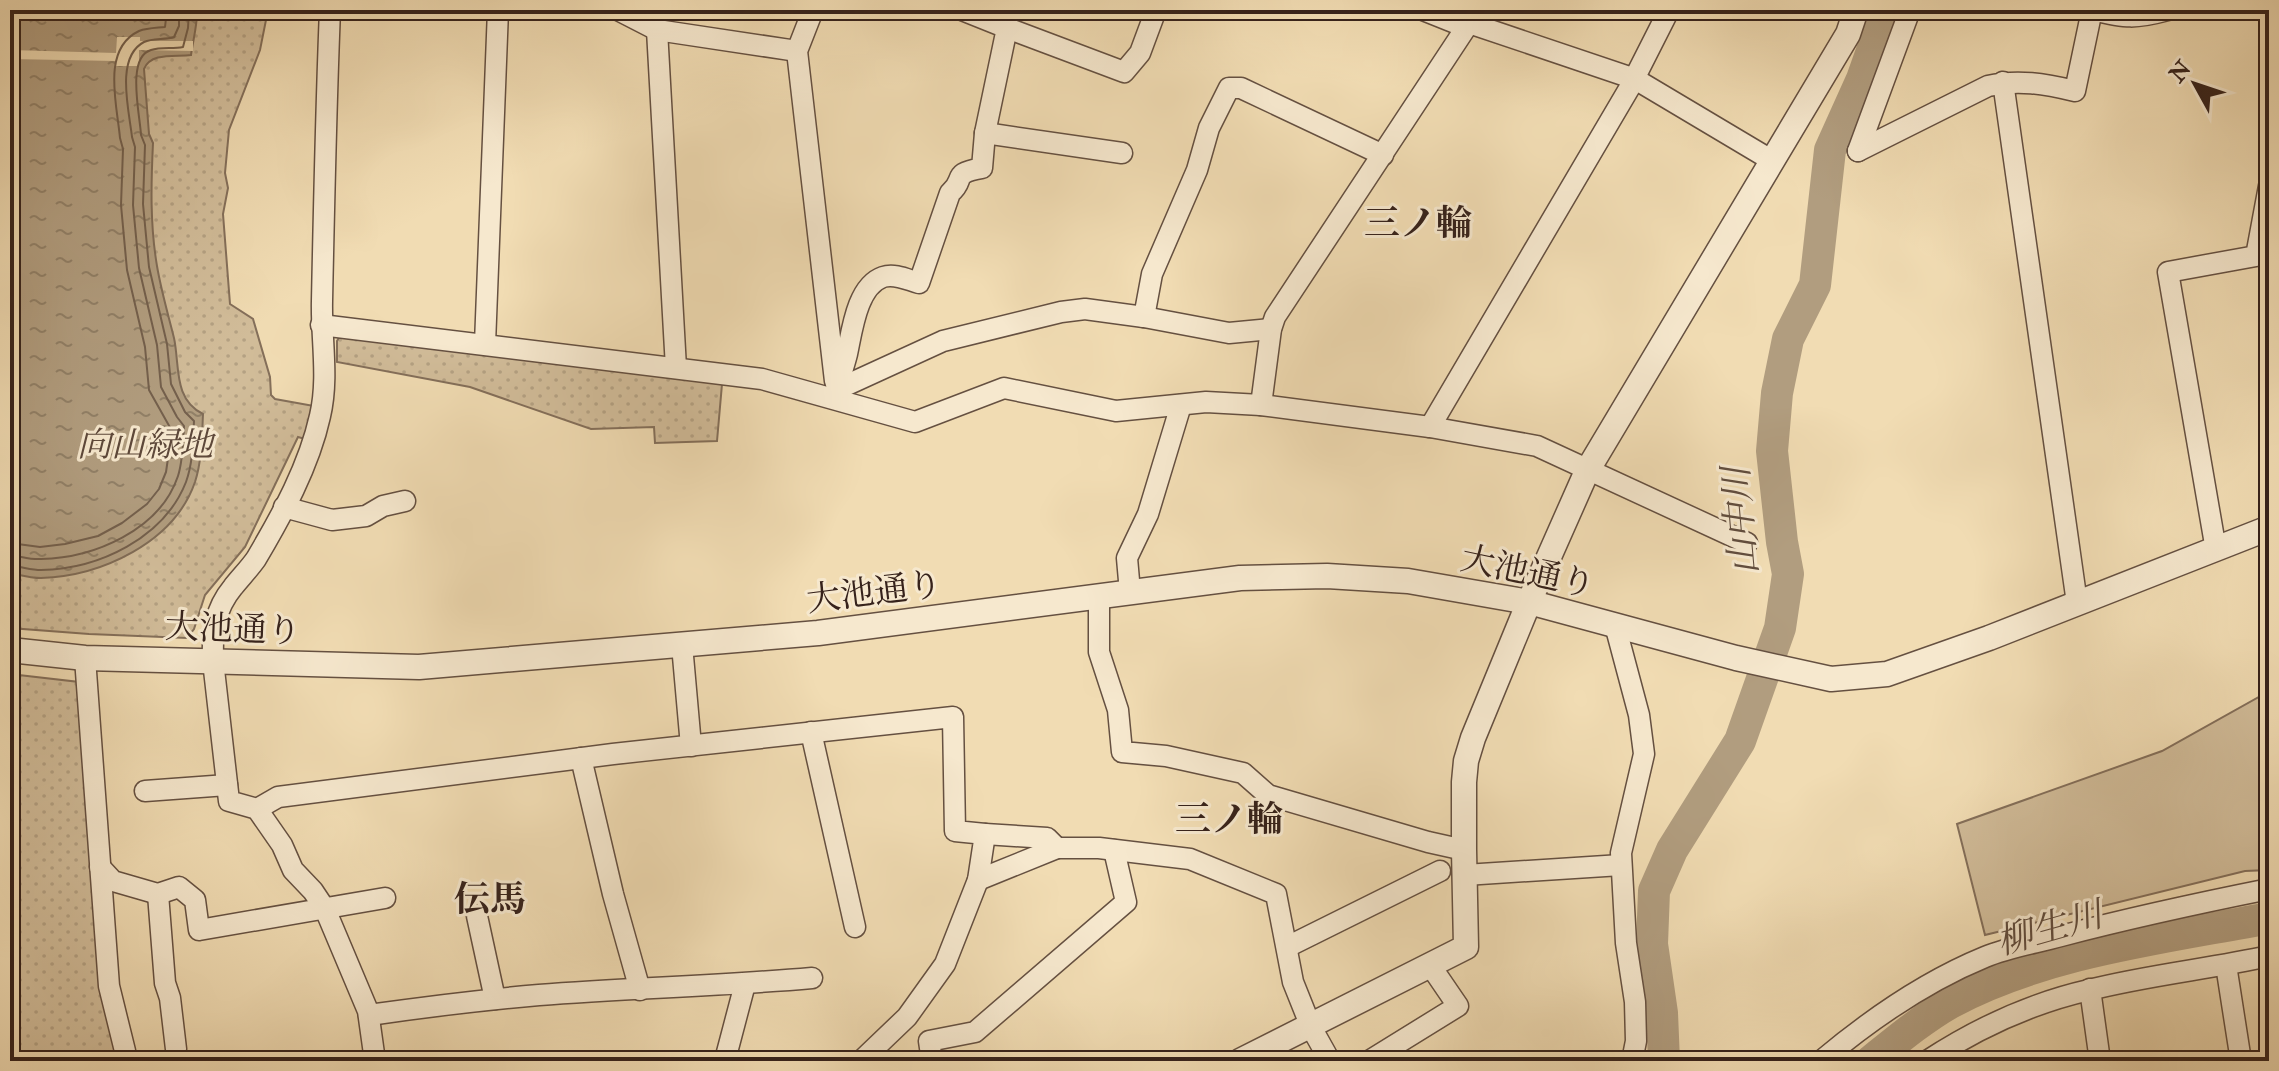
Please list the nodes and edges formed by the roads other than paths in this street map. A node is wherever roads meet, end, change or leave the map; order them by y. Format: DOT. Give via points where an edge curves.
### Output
graph roads {
  1 [pos="330,10"];
  2 [pos="498,10"];
  3 [pos="618,10"];
  4 [pos="813,10"];
  5 [pos="962,10"];
  6 [pos="1156,10"];
  7 [pos="1423,10"];
  8 [pos="1669,10"];
  9 [pos="1910,10"];
  10 [pos="2168,10"];
  11 [pos="1853,11"];
  12 [pos="1471,16"];
  13 [pos="1007,28"];
  14 [pos="657,30"];
  15 [pos="797,51"];
  16 [pos="1635,79"];
  17 [pos="2003,82"];
  18 [pos="985,133"];
  19 [pos="1122,153"];
  20 [pos="1383,155"];
  21 [pos="1771,160"];
  22 [pos="2269,186"];
  23 [pos="1144,317"];
  24 [pos="321,325"];
  25 [pos="1271,329"];
  26 [pos="485,344"];
  27 [pos="676,368"];
  28 [pos="830,393"];
  29 [pos="1181,405"];
  30 [pos="1261,405"];
  31 [pos="1430,427"];
  32 [pos="1587,471"];
  33 [pos="405,501"];
  34 [pos="284,507"];
  35 [pos="2269,528"];
  36 [pos="1747,543"];
  37 [pos="2216,550"];
  38 [pos="1130,592"];
  39 [pos="1099,596"];
  40 [pos="1529,602"];
  41 [pos="2077,603"];
  42 [pos="1615,625"];
  43 [pos="682,645"];
  44 [pos="10,650"];
  45 [pos="85,658"];
  46 [pos="213,661"];
  47 [pos="811,732"];
  48 [pos="691,746"];
  49 [pos="581,758"];
  50 [pos="227,785"];
  51 [pos="145,791"];
  52 [pos="257,809"];
  53 [pos="985,834"];
  54 [pos="1432,843"];
  55 [pos="1057,848"];
  56 [pos="1114,850"];
  57 [pos="1464,850"];
  58 [pos="1621,865"];
  59 [pos="100,867"];
  60 [pos="1440,871"];
  61 [pos="978,880"];
  62 [pos="1465,886"];
  63 [pos="2269,889"];
  64 [pos="158,894"];
  65 [pos="385,898"];
  66 [pos="325,909"];
  67 [pos="477,916"];
  68 [pos="855,927"];
  69 [pos="1287,947"];
  70 [pos="2269,956"];
  71 [pos="1430,965"];
  72 [pos="2226,965"];
  73 [pos="812,978"];
  74 [pos="745,984"];
  75 [pos="2090,989"];
  76 [pos="640,990"];
  77 [pos="495,999"];
  78 [pos="369,1015"];
  79 [pos="1311,1027"];
  80 [pos="176,1049"];
  81 [pos="125,1051"];
  82 [pos="1956,1052"];
  83 [pos="1275,1054"];
  84 [pos="725,1060"];
  85 [pos="375,1061"];
  86 [pos="861,1061"];
  87 [pos="932,1061"];
  88 [pos="1240,1061"];
  89 [pos="1330,1061"];
  90 [pos="1369,1061"];
  91 [pos="1632,1061"];
  92 [pos="1821,1061"];
  93 [pos="1927,1061"];
  94 [pos="2100,1061"];
  95 [pos="2241,1061"];
  1 -- 24 [label="street"];
  2 -- 26 [label="street"];
  3 -- 14 [label="street"];
  4 -- 15 [label="street"];
  5 -- 13 [label="street"];
  6 -- 13 [label="street" via="1140,53 1124,72"];
  7 -- 12 [label="street" via="1458,24"];
  8 -- 16 [label="street"];
  9 -- 17 [label="street" via="1858,151"];
  10 -- 17 [label="street" via="2141,17 2092,10 2075,91"];
  11 -- 21 [label="street" via="1848,34"];
  12 -- 16 [label="street"];
  12 -- 20 [label="street"];
  13 -- 18 [label="street"];
  14 -- 15 [label="street"];
  14 -- 27 [label="street"];
  15 -- 28 [label="street"];
  16 -- 21 [label="street"];
  16 -- 31 [label="street"];
  17 -- 41 [label="street"];
  18 -- 19 [label="street"];
  18 -- 28 [label="street" via="982,168 959,176 919,283 894,275 874,282 854,316 847,353"];
  20 -- 23 [label="street" via="1241,88 1229,88 1152,274"];
  20 -- 25 [label="street"];
  21 -- 32 [label="street"];
  22 -- 37 [label="street" via="2256,256 2168,272"];
  23 -- 25 [label="street" via="1229,333"];
  23 -- 28 [label="street" via="1085,309 975,332 943,341"];
  24 -- 26 [label="street"];
  24 -- 34 [label="street" via="321,414 312,448"];
  25 -- 30 [label="street"];
  26 -- 27 [label="street"];
  27 -- 28 [label="street"];
  28 -- 29 [label="street" via="915,422 1004,388 1116,411"];
  29 -- 30 [label="street"];
  29 -- 38 [label="street" via="1148,514 1127,558"];
  30 -- 31 [label="street"];
  31 -- 32 [label="street" via="1537,446"];
  32 -- 36 [label="street"];
  32 -- 40 [label="street"];
  33 -- 34 [label="street" via="366,516 332,520"];
  34 -- 46 [label="street" via="215,617"];
  35 -- 37 [label="street, 大池通り"];
  37 -- 41 [label="street, 大池通り"];
  38 -- 39 [label="street, 大池通り"];
  38 -- 40 [label="street, 大池通り" via="1240,578 1327,576 1408,581"];
  39 -- 43 [label="street, 大池通り"];
  39 -- 54 [label="street" via="1099,652 1118,710 1122,752 1243,773 1268,795"];
  40 -- 42 [label="street, 大池通り"];
  40 -- 57 [label="street" via="1466,761"];
  41 -- 42 [label="street, 大池通り" via="1887,674 1831,679"];
  42 -- 58 [label="street" via="1644,754"];
  43 -- 46 [label="street, 大池通り" via="419,667"];
  43 -- 48 [label="street"];
  44 -- 45 [label="street, 大池通り"];
  45 -- 46 [label="street, 大池通り"];
  45 -- 59 [label="street"];
  46 -- 50 [label="street"];
  47 -- 48 [label="street"];
  47 -- 53 [label="street" via="953,717 955,831"];
  47 -- 68 [label="street"];
  48 -- 49 [label="street"];
  49 -- 52 [label="street" via="278,797"];
  49 -- 76 [label="street"];
  50 -- 51 [label="street"];
  50 -- 52 [label="street" via="229,801"];
  52 -- 66 [label="street" via="293,870"];
  53 -- 55 [label="street" via="1047,838"];
  53 -- 61 [label="street"];
  54 -- 57 [label="street"];
  54 -- 60 [label="street"];
  55 -- 56 [label="street"];
  55 -- 61 [label="street"];
  56 -- 69 [label="street" via="1190,859 1276,894"];
  56 -- 87 [label="street" via="1126,902 975,1032 929,1041"];
  57 -- 62 [label="street"];
  58 -- 62 [label="street"];
  58 -- 91 [label="street" via="1635,1002"];
  59 -- 64 [label="street" via="113,881"];
  59 -- 81 [label="street" via="109,986"];
  60 -- 62 [label="street"];
  60 -- 69 [label="street"];
  61 -- 86 [label="street" via="945,964 907,1017"];
  62 -- 71 [label="street" via="1466,947"];
  63 -- 92 [label="street" via="1988,955 1904,999"];
  64 -- 66 [label="street" via="179,887 195,900 199,930"];
  64 -- 80 [label="street"];
  65 -- 66 [label="street"];
  66 -- 78 [label="street"];
  67 -- 77 [label="street"];
  69 -- 79 [label="street" via="1293,982"];
  70 -- 72 [label="street"];
  71 -- 79 [label="street"];
  71 -- 90 [label="street" via="1458,1006"];
  72 -- 75 [label="street"];
  72 -- 95 [label="street"];
  73 -- 74 [label="street"];
  74 -- 76 [label="street"];
  74 -- 84 [label="street"];
  75 -- 82 [label="street" via="2048,1001"];
  75 -- 94 [label="street"];
  76 -- 77 [label="street"];
  77 -- 78 [label="street"];
  78 -- 85 [label="street"];
  79 -- 83 [label="street"];
  79 -- 89 [label="street"];
  82 -- 93 [label="street"];
  83 -- 88 [label="street"];
}
